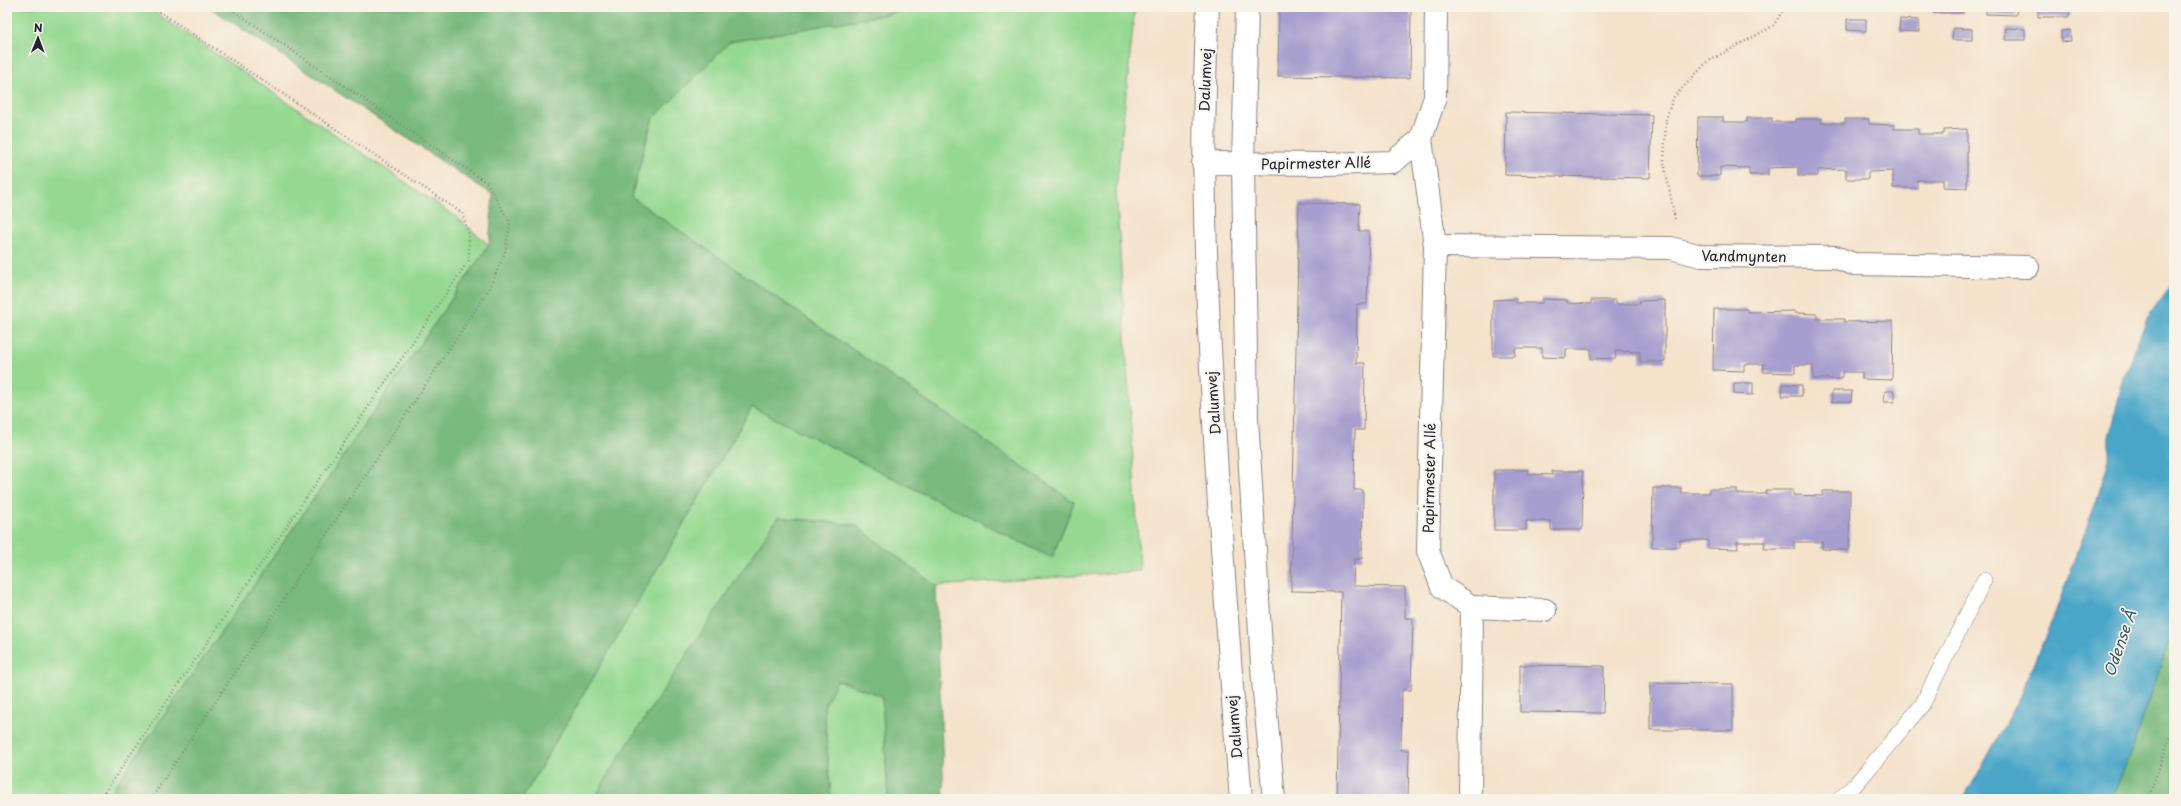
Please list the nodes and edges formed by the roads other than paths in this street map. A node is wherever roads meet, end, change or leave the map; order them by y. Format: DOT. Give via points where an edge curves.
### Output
graph roads {
  1 [pos="1208,7"];
  2 [pos="1247,7"];
  3 [pos="1436,7"];
  4 [pos="1421,139"];
  5 [pos="1203,163"];
  6 [pos="1243,163"];
  7 [pos="1435,246"];
  8 [pos="2028,267"];
  9 [pos="1984,580"];
  10 [pos="1472,607"];
  11 [pos="1545,610"];
  12 [pos="1240,799"];
  13 [pos="1274,799"];
  14 [pos="1470,799"];
  15 [pos="1840,799"];
  1 -- 5 [label="street, Dalumvej"];
  2 -- 6 [label="street"];
  3 -- 4 [label="street, Papirmester Allé" via="1435,97"];
  4 -- 6 [label="street, Papirmester Allé" via="1393,162"];
  4 -- 7 [label="street, Papirmester Allé"];
  5 -- 6 [label="street, Papirmester Allé"];
  5 -- 12 [label="street, Dalumvej" via="1207,322 1230,684"];
  6 -- 13 [label="street" via="1247,419 1263,681"];
  7 -- 8 [label="street, Vandmynten" via="1671,248 1701,256 1835,257 1853,264"];
  7 -- 10 [label="street, Papirmester Allé" via="1428,551 1442,587"];
  9 -- 15 [label="lane" via="1922,705 1855,785"];
  10 -- 11 [label="street"];
  10 -- 14 [label="street"];
}
